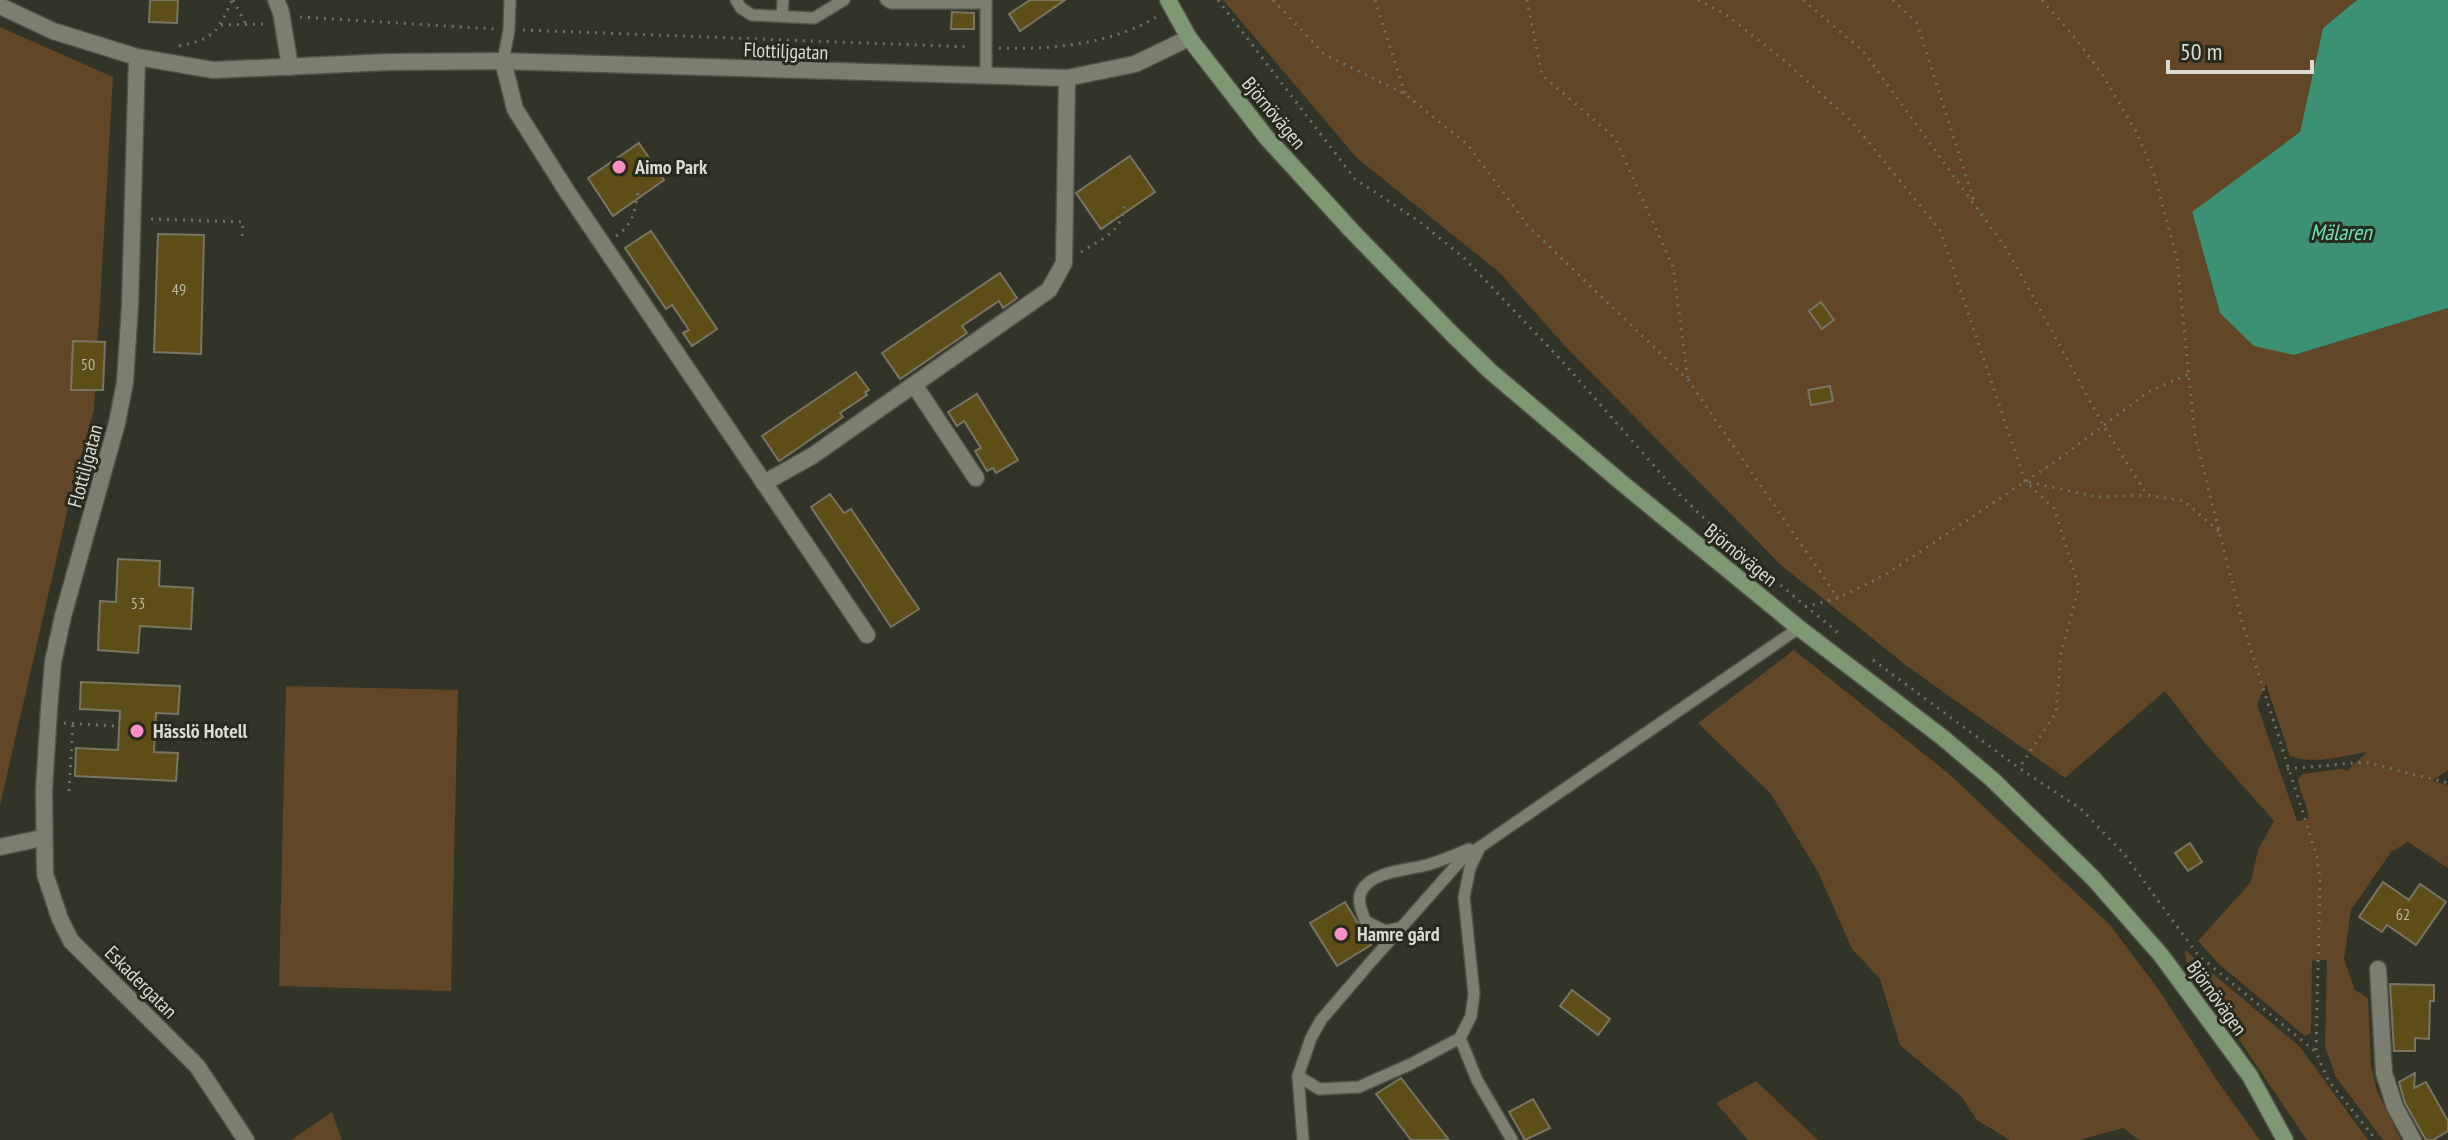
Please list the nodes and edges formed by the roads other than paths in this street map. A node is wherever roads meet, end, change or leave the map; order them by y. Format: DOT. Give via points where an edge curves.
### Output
graph roads {
  1 [pos="276,0"];
  2 [pos="510,0"];
  3 [pos="736,0"];
  4 [pos="783,0"];
  5 [pos="844,0"];
  6 [pos="886,0"];
  7 [pos="986,2"];
  8 [pos="1170,4"];
  9 [pos="0,6"];
  10 [pos="782,16"];
  11 [pos="1189,38"];
  12 [pos="137,57"];
  13 [pos="503,61"];
  14 [pos="290,67"];
  15 [pos="986,77"];
  16 [pos="1067,78"];
  17 [pos="915,386"];
  18 [pos="976,478"];
  19 [pos="764,483"];
  20 [pos="1799,628"];
  21 [pos="867,635"];
  22 [pos="42,838"];
  23 [pos="1481,845"];
  24 [pos="0,847"];
  25 [pos="1401,927"];
  26 [pos="2378,969"];
  27 [pos="1460,1038"];
  28 [pos="1298,1076"];
  29 [pos="246,1140"];
  30 [pos="1303,1140"];
  31 [pos="1512,1140"];
  32 [pos="2285,1140"];
  33 [pos="2413,1140"];
  1 -- 14 [label="street"];
  2 -- 13 [label="lane"];
  3 -- 10 [label="lane" via="752,15"];
  4 -- 10 [label="lane"];
  5 -- 10 [label="lane" via="814,18"];
  6 -- 7 [label="lane"];
  7 -- 15 [label="lane"];
  8 -- 11 [label="main road, Björnövägen"];
  9 -- 12 [label="street, Flottiljgatan" via="53,31"];
  11 -- 16 [label="street, Flottiljgatan" via="1135,64"];
  11 -- 20 [label="main road, Björnövägen" via="1266,137 1490,371"];
  12 -- 14 [label="street, Flottiljgatan" via="213,70"];
  12 -- 22 [label="street, Flottiljgatan" via="125,382 53,662"];
  13 -- 14 [label="street, Flottiljgatan"];
  13 -- 15 [label="street, Flottiljgatan"];
  13 -- 19 [label="street" via="515,109"];
  15 -- 16 [label="street, Flottiljgatan"];
  16 -- 17 [label="street" via="1064,263 1049,290"];
  17 -- 18 [label="street"];
  17 -- 19 [label="street"];
  19 -- 21 [label="street"];
  20 -- 23 [label="lane"];
  20 -- 32 [label="main road, Björnövägen" via="1993,780 2093,878 2161,955 2250,1076"];
  22 -- 24 [label="street"];
  22 -- 29 [label="street, Eskadergatan" via="45,874 71,941 197,1066"];
  23 -- 25 [label="lane"];
  23 -- 25 [label="lane" via="1386,874 1362,890 1359,902 1365,921 1385,931"];
  23 -- 27 [label="lane" via="1464,897 1474,994"];
  25 -- 28 [label="lane" via="1321,1020"];
  26 -- 33 [label="street" via="2384,1073"];
  27 -- 28 [label="lane" via="1359,1087 1319,1089"];
  27 -- 31 [label="lane"];
  28 -- 30 [label="lane"];
}
